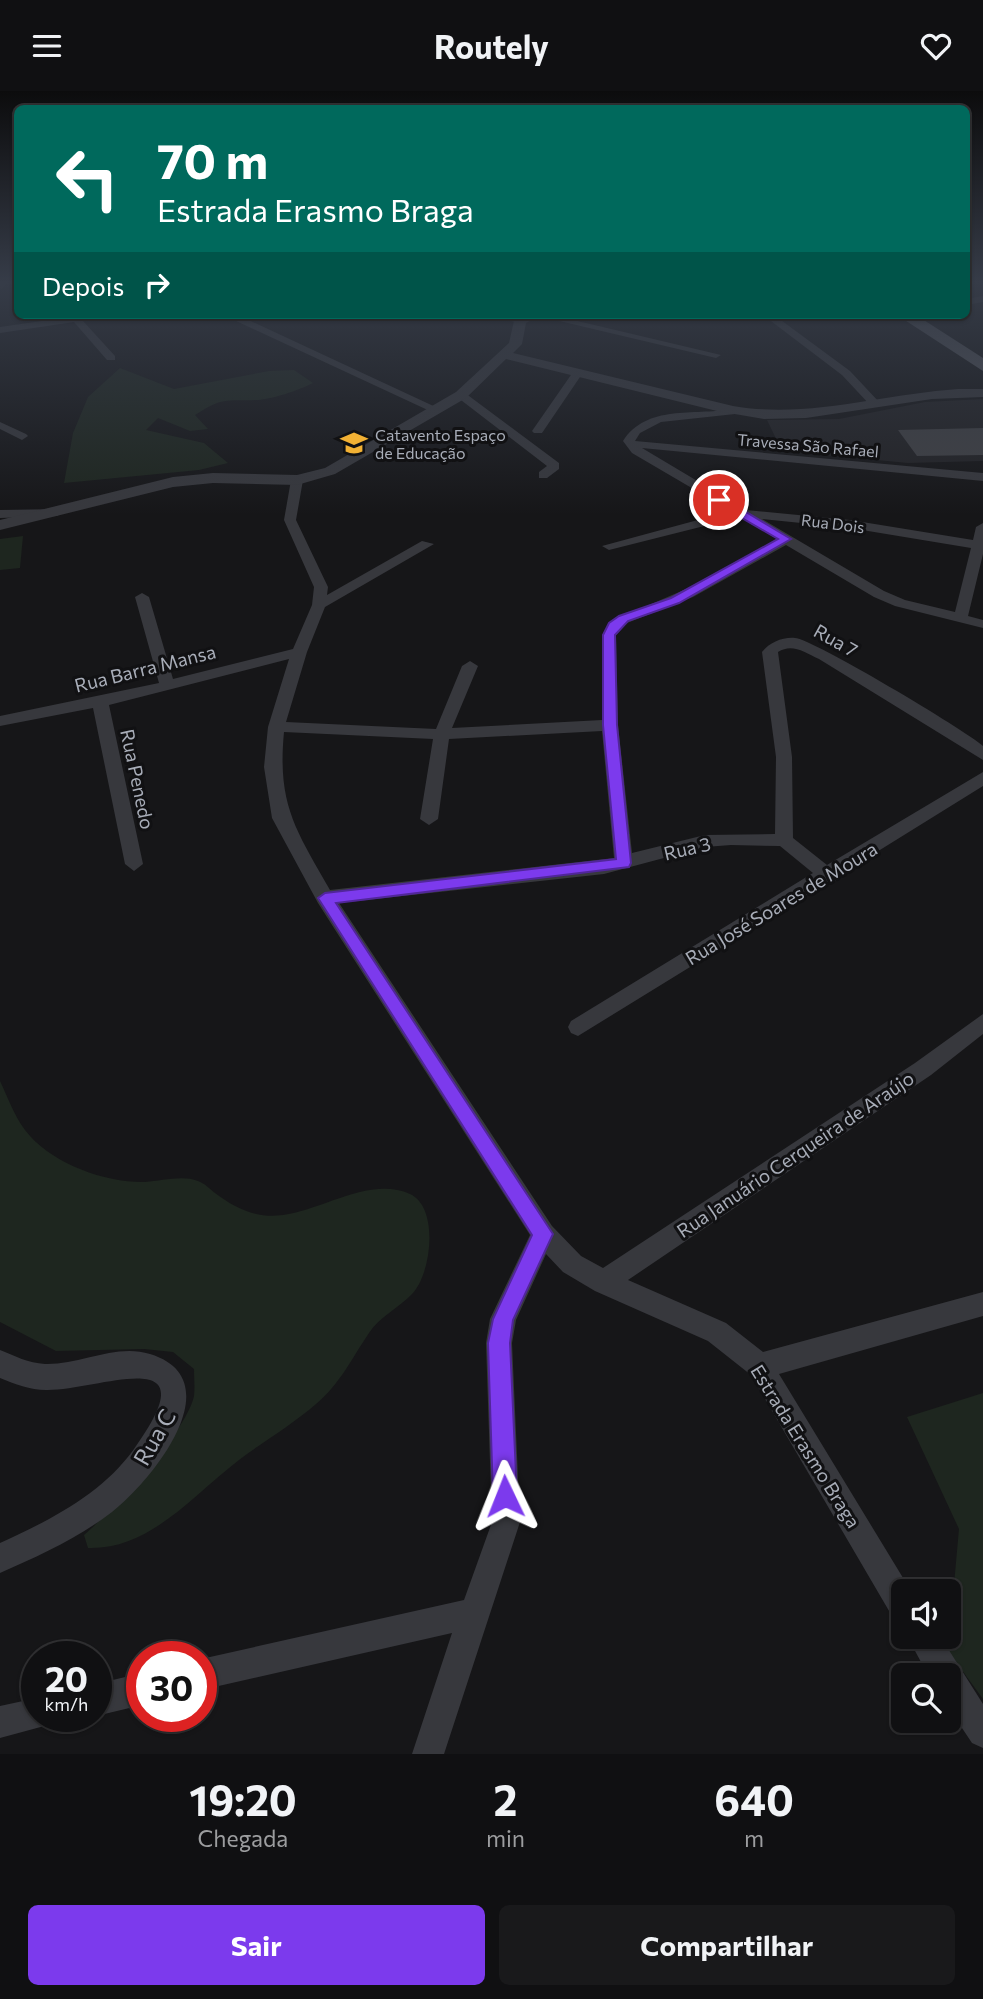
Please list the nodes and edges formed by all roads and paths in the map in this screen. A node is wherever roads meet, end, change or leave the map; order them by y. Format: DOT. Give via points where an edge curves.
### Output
graph roads {
  1 [pos="327,360"];
  2 [pos="500,360"];
  3 [pos="523,360"];
  4 [pos="828,360"];
  5 [pos="578,374"];
  6 [pos="982,392"];
  7 [pos="461,395"];
  8 [pos="875,404"];
  9 [pos="436,410"];
  10 [pos="731,412"];
  11 [pos="0,425"];
  12 [pos="538,431"];
  13 [pos="22,436"];
  14 [pos="630,444"];
  15 [pos="542,475"];
  16 [pos="983,477"];
  17 [pos="297,480"];
  18 [pos="58,512"];
  19 [pos="740,513"];
  20 [pos="0,514"];
  21 [pos="0,524"];
  22 [pos="983,527"];
  23 [pos="786,539"];
  24 [pos="427,544"];
  25 [pos="976,545"];
  26 [pos="609,546"];
  27 [pos="142,597"];
  28 [pos="319,605"];
  29 [pos="961,616"];
  30 [pos="983,624"];
  31 [pos="299,652"];
  32 [pos="470,666"];
  33 [pos="167,685"];
  34 [pos="100,702"];
  35 [pos="0,721"];
  36 [pos="610,725"];
  37 [pos="276,727"];
  38 [pos="442,734"];
  39 [pos="979,745"];
  40 [pos="983,778"];
  41 [pos="429,819"];
  42 [pos="784,840"];
  43 [pos="624,863"];
  44 [pos="134,864"];
  45 [pos="829,876"];
  46 [pos="325,898"];
  47 [pos="983,1022"];
  48 [pos="578,1027"];
  49 [pos="543,1234"];
  50 [pos="604,1282"];
  51 [pos="983,1304"];
  52 [pos="0,1363"];
  53 [pos="761,1366"];
  54 [pos="0,1558"];
  55 [pos="891,1585"];
  56 [pos="474,1613"];
  57 [pos="217,1671"];
  58 [pos="961,1698"];
  59 [pos="21,1717"];
  60 [pos="0,1722"];
  61 [pos="983,1732"];
  62 [pos="428,1754"];
  1 -- 9 [label="street"];
  2 -- 7 [label="street"];
  3 -- 5 [label="street"];
  4 -- 8 [label="street"];
  5 -- 10 [label="street" via="653,389"];
  5 -- 12 [label="street"];
  6 -- 8 [label="street"];
  7 -- 9 [label="street"];
  7 -- 15 [label="street" via="553,463 555,468"];
  8 -- 10 [label="street" via="781,415"];
  9 -- 17 [label="street" via="330,471"];
  10 -- 14 [label="street" via="717,417 664,417 629,437"];
  11 -- 13 [label="street"];
  14 -- 16 [label="street, Travessa São Rafael"];
  14 -- 19 [label="street"];
  17 -- 18 [label="street" via="173,482"];
  17 -- 28 [label="street, Estrada Erasmo Braga" via="290,520 317,572"];
  18 -- 20 [label="street"];
  18 -- 21 [label="street"];
  19 -- 23 [label="street"];
  19 -- 25 [label="street, Rua Dois" via="850,524"];
  19 -- 26 [label="street, Rua Dois"];
  22 -- 25 [label="street"];
  23 -- 29 [label="street" via="879,594"];
  23 -- 36 [label="street" via="685,596 623,618 613,626 609,635"];
  24 -- 28 [label="street"];
  25 -- 29 [label="street"];
  27 -- 33 [label="street"];
  28 -- 31 [label="street, Estrada Erasmo Braga"];
  29 -- 30 [label="street"];
  31 -- 33 [label="street, Rua Barra Mansa"];
  31 -- 37 [label="street, Estrada Erasmo Braga"];
  32 -- 38 [label="street"];
  33 -- 34 [label="street, Rua Barra Mansa"];
  34 -- 35 [label="street, Rua Barra Mansa"];
  34 -- 44 [label="street, Rua Penedo"];
  36 -- 38 [label="street"];
  36 -- 43 [label="street"];
  37 -- 38 [label="street"];
  37 -- 46 [label="street, Estrada Erasmo Braga" via="272,767 281,818"];
  38 -- 41 [label="street"];
  39 -- 42 [label="street, Rua 7" via="814,651 795,642 775,646 770,652 784,757"];
  40 -- 45 [label="street, Rua José Soares de Moura"];
  42 -- 43 [label="street, Rua 3" via="705,842"];
  42 -- 45 [label="street"];
  43 -- 46 [label="street, Rua 3"];
  45 -- 48 [label="street, Rua José Soares de Moura"];
  46 -- 49 [label="street, Estrada Erasmo Braga"];
  47 -- 50 [label="street, Rua Januário Cerqueira de Araújo" via="923,1069"];
  49 -- 50 [label="street, Estrada Erasmo Braga" via="572,1264"];
  49 -- 56 [label="street" via="503,1319 499,1343 506,1522"];
  50 -- 53 [label="street, Estrada Erasmo Braga" via="717,1332"];
  51 -- 53 [label="street"];
  52 -- 54 [label="street, Rua C" via="8,1369 48,1377 151,1364 166,1374 177,1393 173,1414 142,1464 102,1505 54,1534"];
  53 -- 55 [label="street, Estrada Erasmo Braga"];
  56 -- 57 [label="street"];
  56 -- 62 [label="street"];
  58 -- 61 [label="street"];
  59 -- 60 [label="street"];
}
